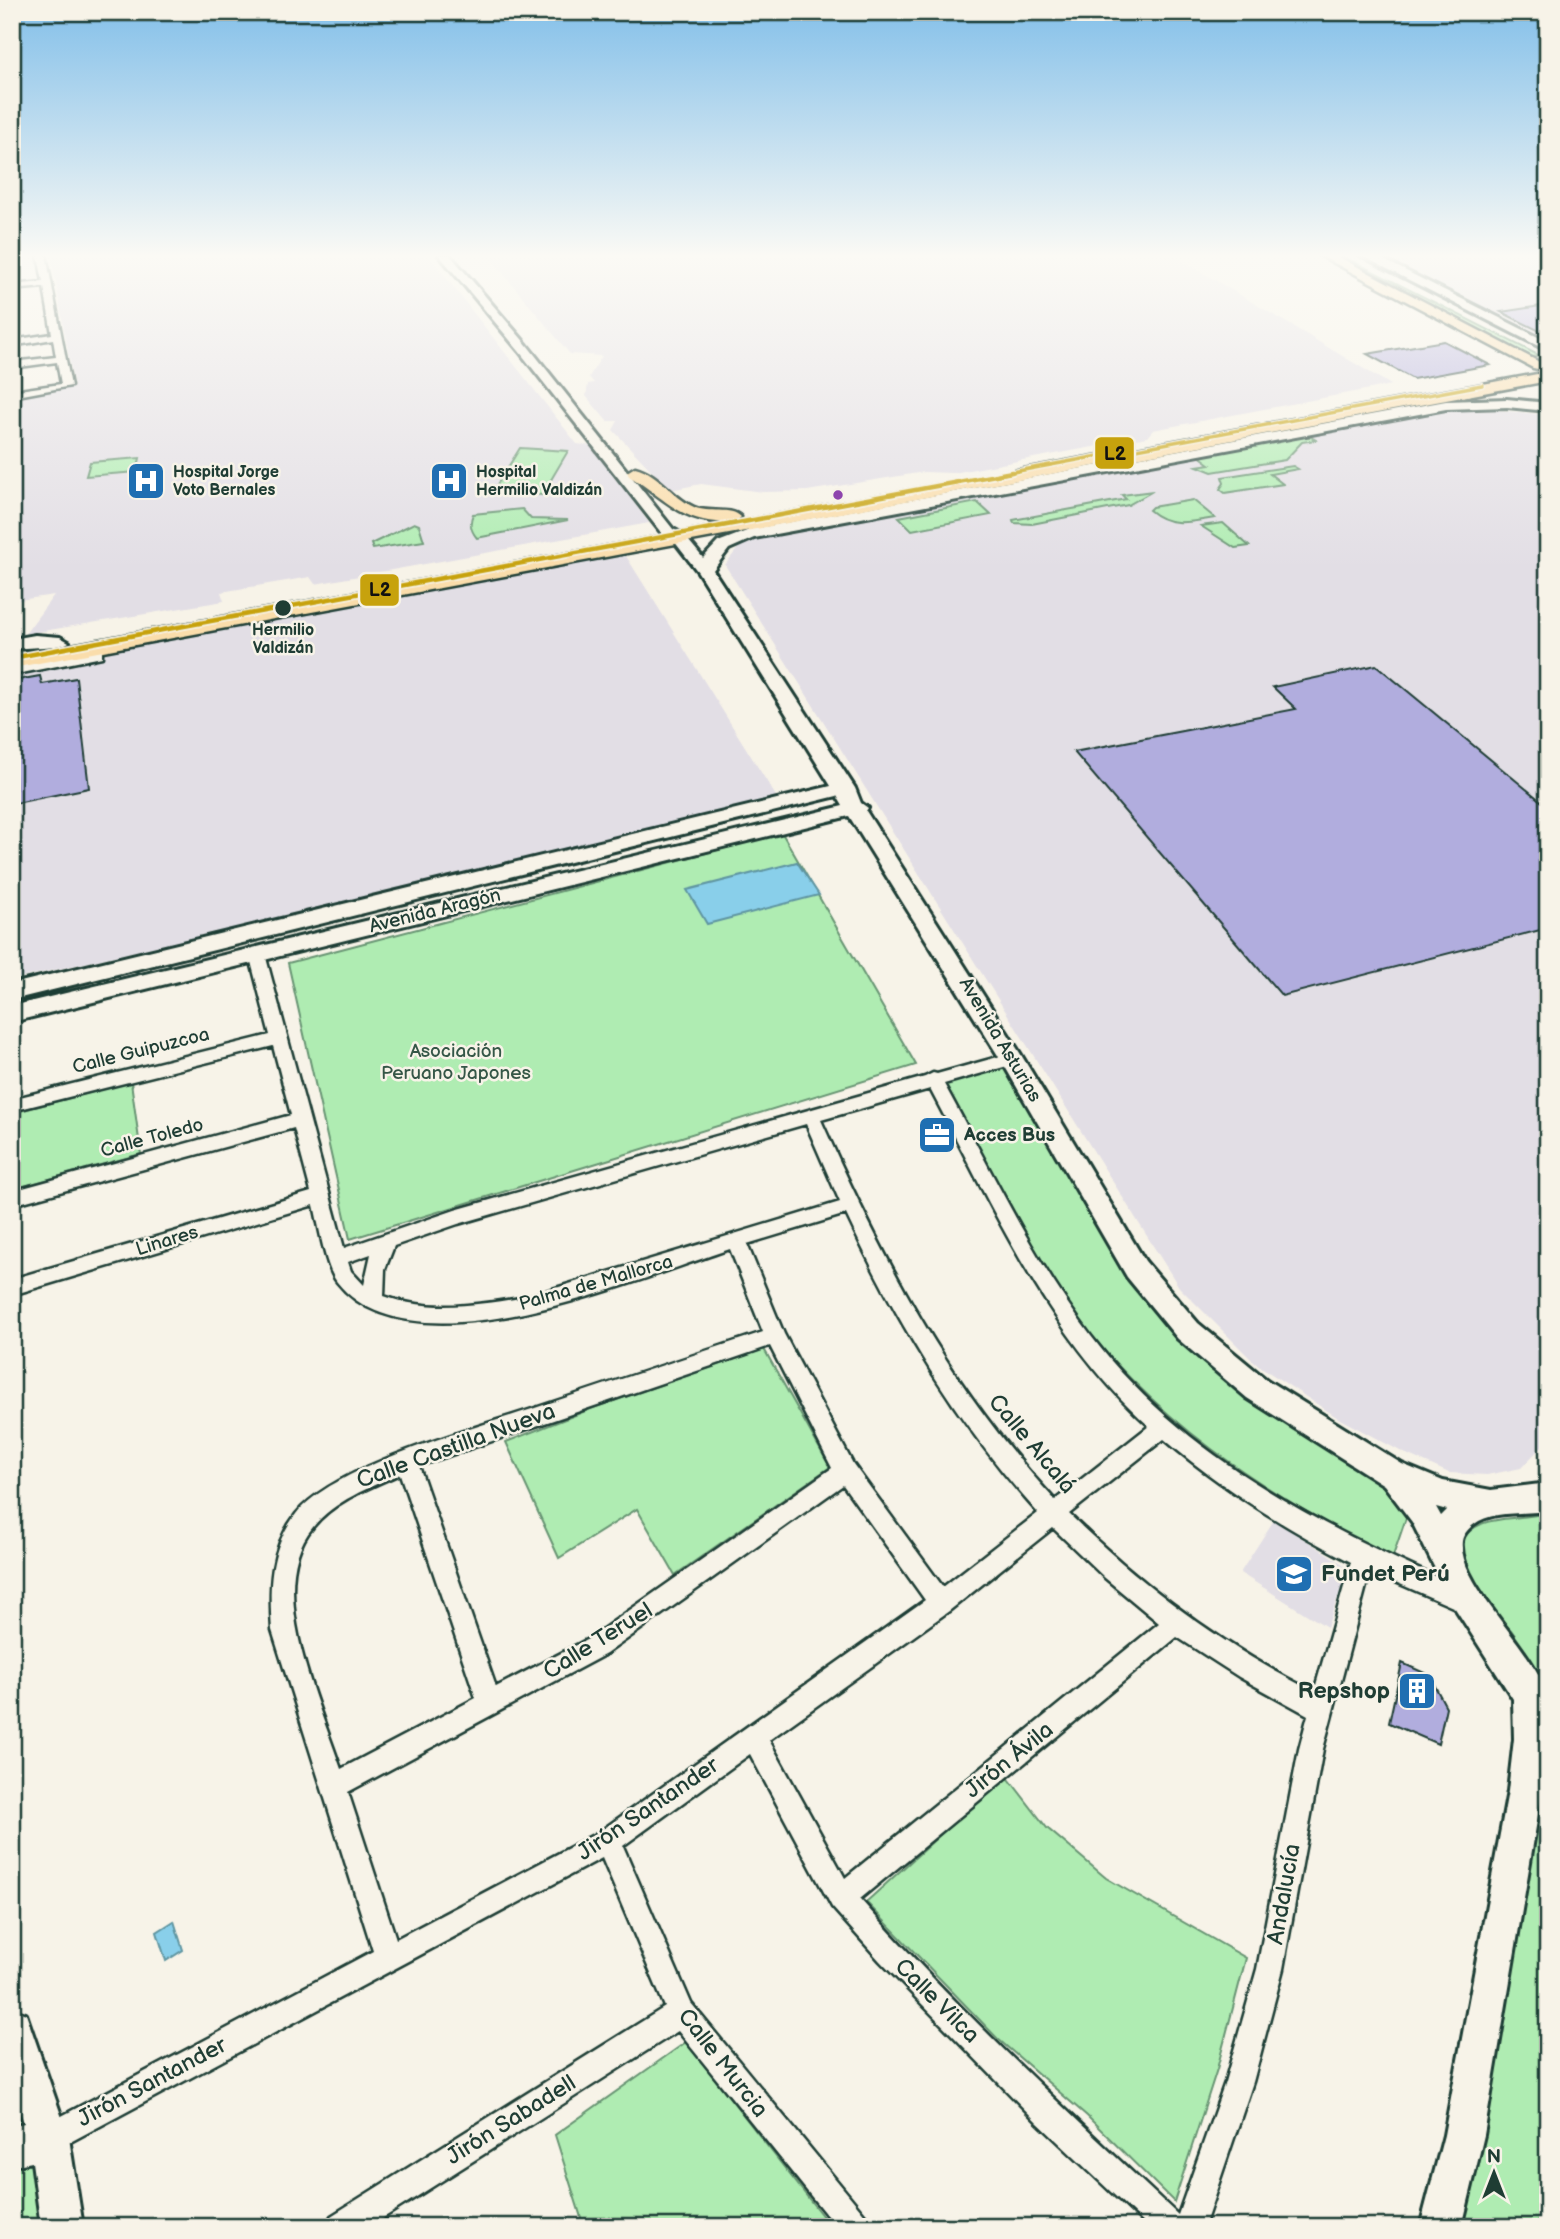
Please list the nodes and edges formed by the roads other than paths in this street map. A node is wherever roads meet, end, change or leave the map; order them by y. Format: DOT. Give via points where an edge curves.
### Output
graph roads {
  1 [pos="57,359"];
  2 [pos="61,359"];
  3 [pos="536,359"];
  4 [pos="540,359"];
  5 [pos="12,365"];
  6 [pos="1546,366"];
  7 [pos="17,391"];
  8 [pos="566,393"];
  9 [pos="1507,402"];
  10 [pos="1385,407"];
  11 [pos="1548,407"];
  12 [pos="635,472"];
  13 [pos="753,516"];
  14 [pos="712,532"];
  15 [pos="676,533"];
  16 [pos="708,563"];
  17 [pos="60,642"];
  18 [pos="12,644"];
  19 [pos="98,650"];
  20 [pos="12,653"];
  21 [pos="12,662"];
  22 [pos="12,671"];
  23 [pos="845,788"];
  24 [pos="858,808"];
  25 [pos="257,954"];
  26 [pos="12,992"];
  27 [pos="12,1014"];
  28 [pos="280,1038"];
  29 [pos="1012,1059"];
  30 [pos="933,1079"];
  31 [pos="12,1105"];
  32 [pos="811,1116"];
  33 [pos="302,1119"];
  34 [pos="322,1196"];
  35 [pos="12,1198"];
  36 [pos="850,1206"];
  37 [pos="388,1240"];
  38 [pos="736,1240"];
  39 [pos="338,1258"];
  40 [pos="12,1287"];
  41 [pos="375,1301"];
  42 [pos="775,1336"];
  43 [pos="1164,1426"];
  44 [pos="406,1461"];
  45 [pos="845,1471"];
  46 [pos="1391,1474"];
  47 [pos="1548,1497"];
  48 [pos="1493,1504"];
  49 [pos="1056,1514"];
  50 [pos="1446,1556"];
  51 [pos="1363,1557"];
  52 [pos="941,1603"];
  53 [pos="1469,1603"];
  54 [pos="1176,1623"];
  55 [pos="1530,1696"];
  56 [pos="490,1704"];
  57 [pos="1322,1709"];
  58 [pos="1548,1729"];
  59 [pos="754,1737"];
  60 [pos="335,1785"];
  61 [pos="608,1841"];
  62 [pos="841,1898"];
  63 [pos="388,1956"];
  64 [pos="681,2013"];
  65 [pos="12,2028"];
  66 [pos="31,2142"];
  67 [pos="62,2227"];
  68 [pos="342,2227"];
  69 [pos="855,2227"];
  70 [pos="1170,2227"];
  71 [pos="1189,2227"];
  72 [pos="1441,2227"];
  1 -- 5 [label="street"];
  2 -- 7 [label="street" via="66,384"];
  3 -- 8 [label="street"];
  4 -- 8 [label="street"];
  6 -- 10 [label="main road"];
  6 -- 13 [label="main road"];
  8 -- 12 [label="street"];
  8 -- 15 [label="street"];
  9 -- 10 [label="main road"];
  9 -- 11 [label="street"];
  9 -- 16 [label="street" via="1446,405 1345,422 752,534 724,544"];
  10 -- 14 [label="main road"];
  12 -- 13 [label="main road" via="655,482 685,512 707,517"];
  12 -- 15 [label="street"];
  13 -- 15 [label="main road"];
  14 -- 15 [label="main road"];
  14 -- 16 [label="main road"];
  15 -- 16 [label="street, Avenida Asturias"];
  15 -- 17 [label="main road"];
  15 -- 19 [label="main road"];
  16 -- 23 [label="street, Avenida Asturias"];
  17 -- 18 [label="street"];
  17 -- 20 [label="main road"];
  19 -- 21 [label="main road"];
  19 -- 22 [label="street"];
  23 -- 24 [label="street, Avenida Asturias"];
  23 -- 26 [label="street, Avenida Aragón"];
  24 -- 25 [label="street, Avenida Aragón"];
  24 -- 29 [label="street, Avenida Asturias"];
  25 -- 27 [label="street, Avenida Aragón"];
  25 -- 28 [label="street, Palma de Mallorca"];
  28 -- 31 [label="street, Calle Guipuzcoa"];
  28 -- 33 [label="street, Palma de Mallorca"];
  29 -- 30 [label="street"];
  29 -- 46 [label="street, Avenida Asturias" via="1136,1269 1188,1331 1257,1389"];
  30 -- 32 [label="street"];
  30 -- 43 [label="street" via="1056,1302 1104,1366"];
  32 -- 36 [label="street, Calle Alcalá"];
  32 -- 37 [label="street"];
  33 -- 34 [label="street, Palma de Mallorca"];
  33 -- 35 [label="street, Calle Toledo"];
  34 -- 39 [label="street, Palma de Mallorca"];
  34 -- 40 [label="street, Linares"];
  36 -- 38 [label="street, Palma de Mallorca"];
  36 -- 49 [label="street, Calle Alcalá" via="947,1382 1000,1453"];
  37 -- 39 [label="street"];
  37 -- 41 [label="street" via="373,1277"];
  38 -- 41 [label="street, Palma de Mallorca" via="566,1295 499,1311 406,1311"];
  38 -- 42 [label="street"];
  39 -- 41 [label="street, Palma de Mallorca" via="342,1275"];
  42 -- 44 [label="street, Calle Castilla Nueva"];
  42 -- 45 [label="street"];
  43 -- 49 [label="street, Jirón Santander"];
  43 -- 51 [label="street" via="1238,1484"];
  44 -- 56 [label="street"];
  44 -- 60 [label="street, Calle Castilla Nueva" via="348,1485 304,1517 283,1555 279,1597 284,1630"];
  45 -- 52 [label="street"];
  45 -- 56 [label="street, Calle Teruel" via="598,1646"];
  46 -- 48 [label="street, Avenida Asturias" via="1441,1495"];
  46 -- 50 [label="street, Avenida Asturias" via="1423,1512"];
  47 -- 48 [label="street"];
  48 -- 50 [label="street" via="1469,1511 1455,1522"];
  49 -- 52 [label="street, Jirón Santander"];
  49 -- 54 [label="street, Calle Alcalá"];
  50 -- 53 [label="street, Avenida Asturias"];
  51 -- 53 [label="street"];
  51 -- 57 [label="street, Andalucía"];
  52 -- 59 [label="street, Jirón Santander"];
  53 -- 55 [label="street, Avenida Asturias"];
  54 -- 57 [label="street, Calle Alcalá"];
  54 -- 62 [label="street, Jirón Ávila"];
  55 -- 58 [label="street, Avenida Asturias"];
  55 -- 72 [label="street" via="1531,1738 1523,1805 1464,2136"];
  56 -- 60 [label="street, Calle Teruel"];
  57 -- 71 [label="street, Andalucía" via="1297,1814 1270,1969 1239,2082"];
  59 -- 61 [label="street, Jirón Santander"];
  59 -- 62 [label="street, Calle Vilca"];
  60 -- 63 [label="street, Calle Castilla Nueva"];
  61 -- 63 [label="street, Jirón Santander"];
  61 -- 64 [label="street, Calle Murcia"];
  62 -- 70 [label="street, Calle Vilca" via="1047,2112"];
  63 -- 66 [label="street, Jirón Santander"];
  64 -- 68 [label="street, Jirón Sabadell"];
  64 -- 69 [label="street, Calle Murcia"];
  65 -- 66 [label="street"];
  66 -- 67 [label="street"];
}
